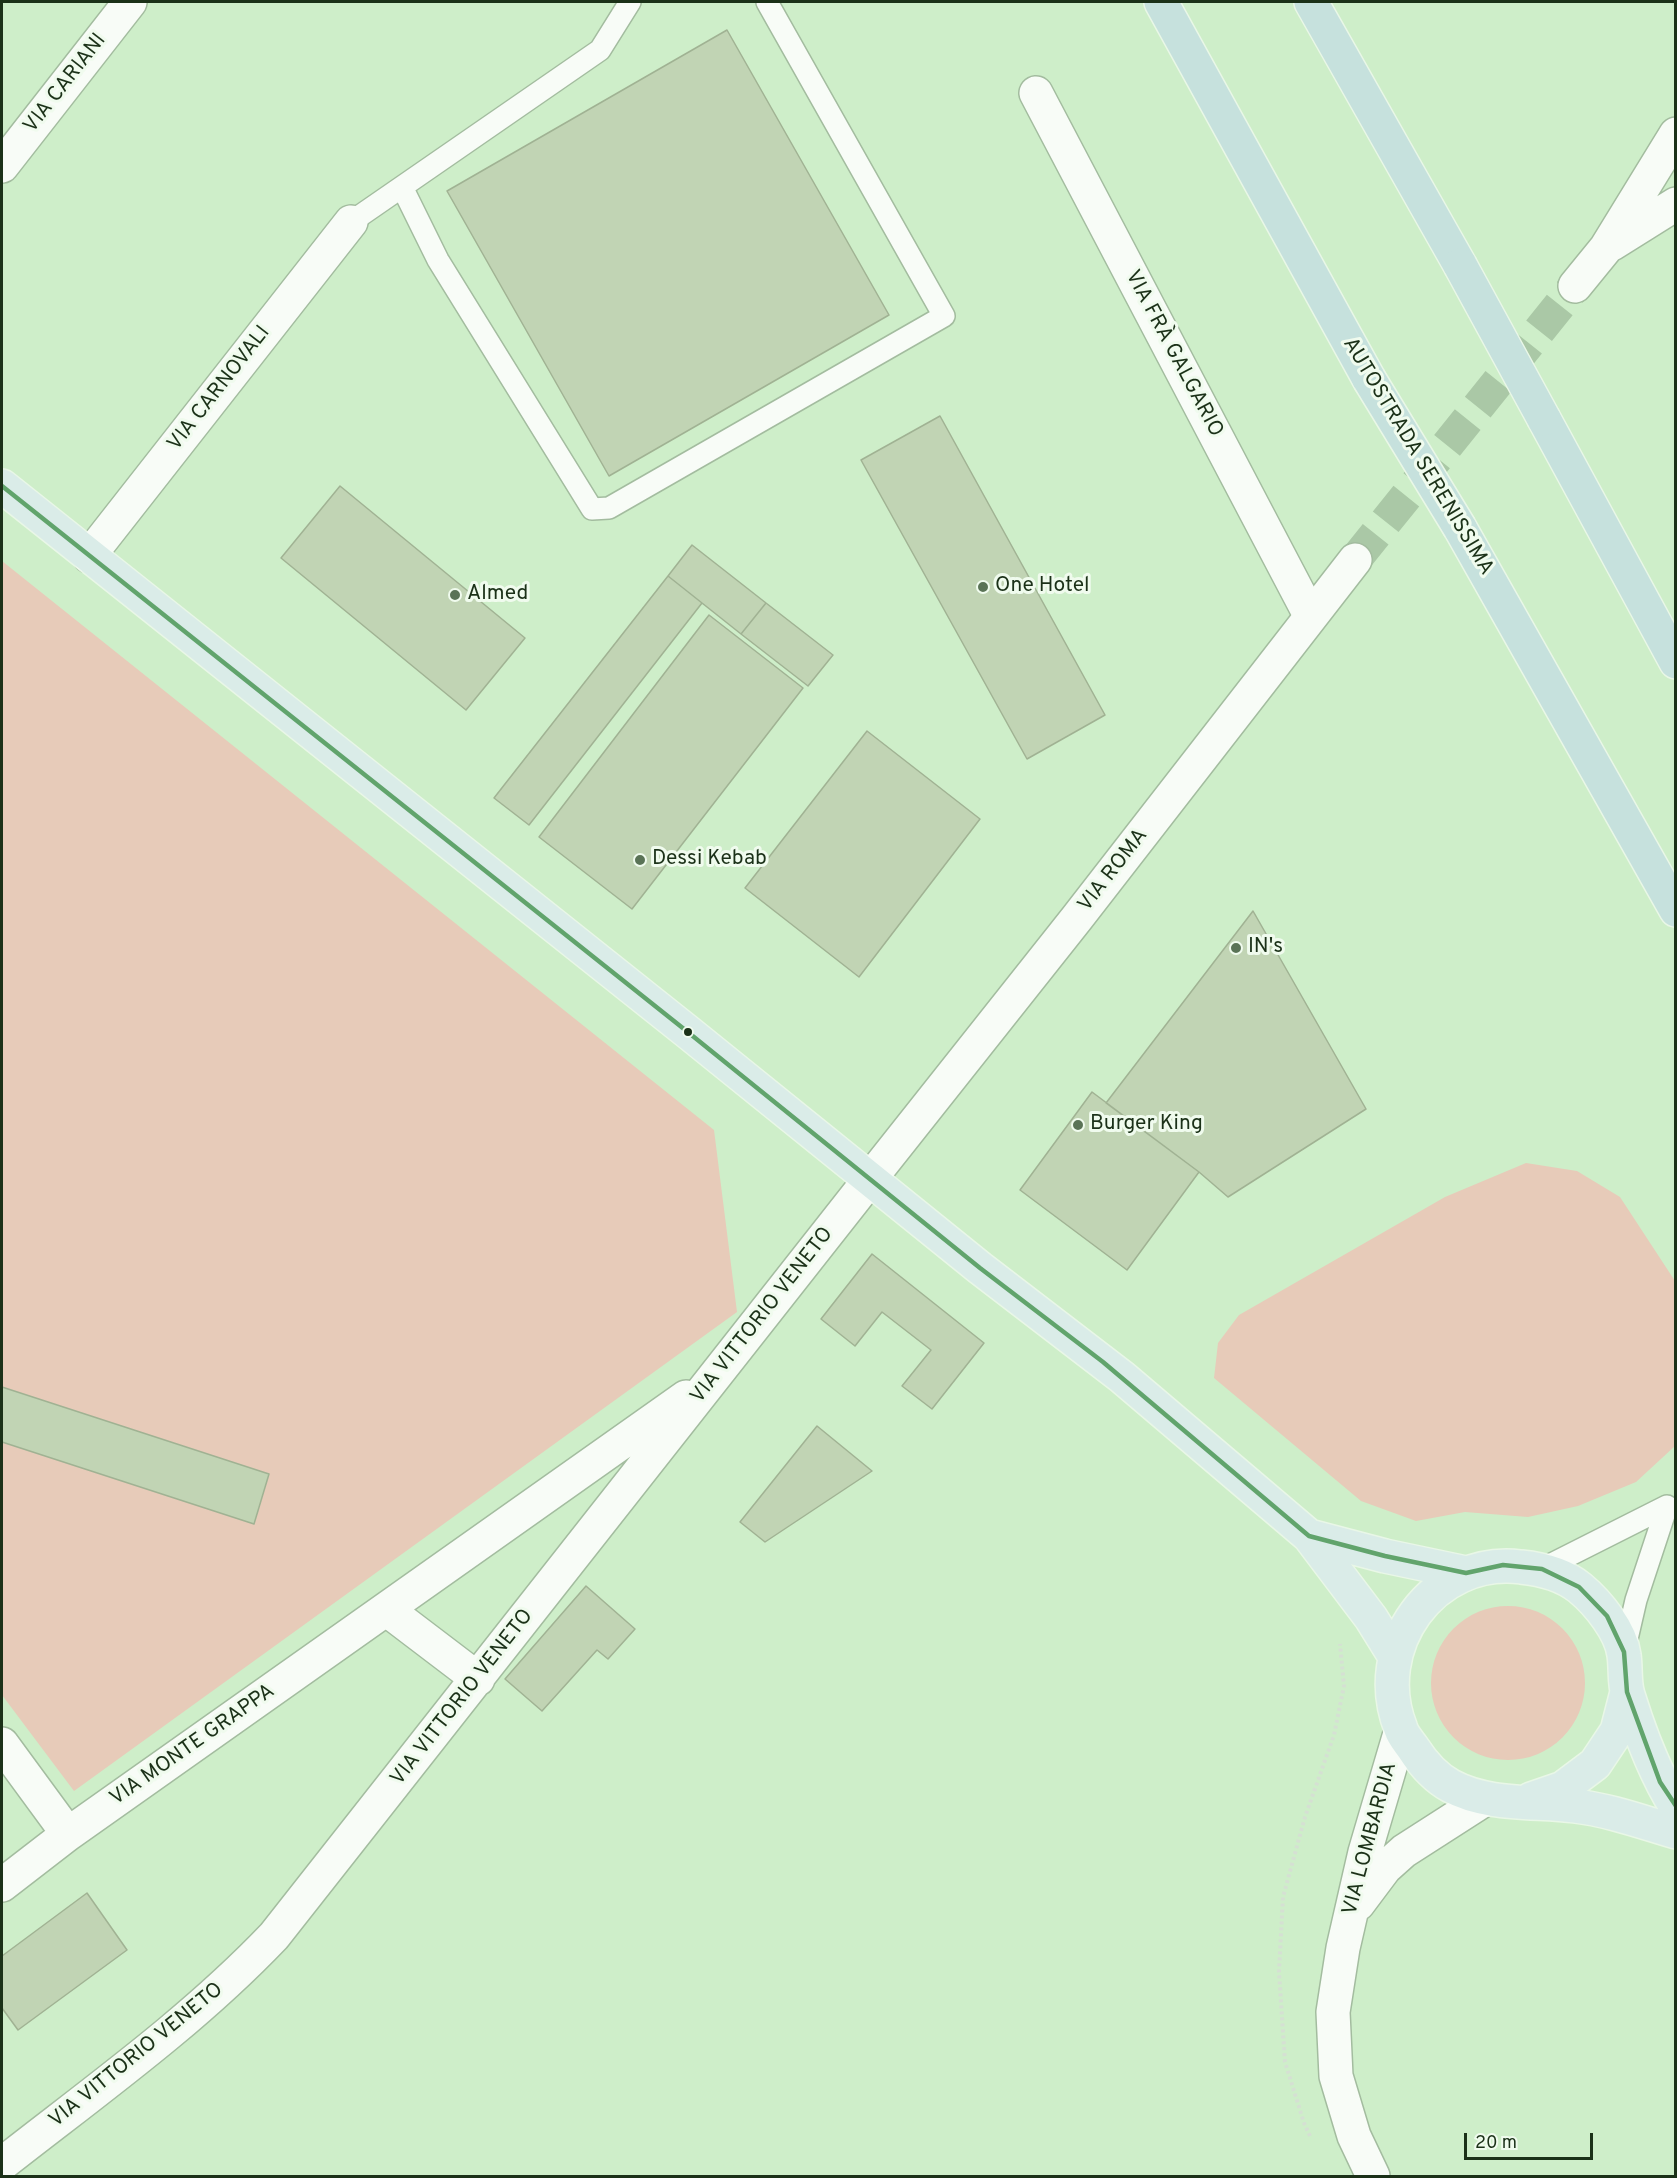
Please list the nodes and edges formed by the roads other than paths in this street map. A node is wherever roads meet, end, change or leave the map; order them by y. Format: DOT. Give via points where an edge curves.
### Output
graph roads {
  1 [pos="130,2"];
  2 [pos="630,2"];
  3 [pos="767,2"];
  4 [pos="1161,2"];
  5 [pos="1311,2"];
  6 [pos="1036,93"];
  7 [pos="1676,134"];
  8 [pos="2,166"];
  9 [pos="402,187"];
  10 [pos="1676,204"];
  11 [pos="351,222"];
  12 [pos="1606,248"];
  13 [pos="1575,286"];
  14 [pos="2,486"];
  15 [pos="89,556"];
  16 [pos="1355,560"];
  17 [pos="1310,615"];
  18 [pos="1676,662"];
  19 [pos="1676,910"];
  20 [pos="870,1179"];
  21 [pos="717,1375"];
  22 [pos="1309,1536"];
  23 [pos="1542,1569"];
  24 [pos="1466,1573"];
  25 [pos="386,1609"];
  26 [pos="1624,1652"];
  27 [pos="1394,1655"];
  28 [pos="478,1679"];
  29 [pos="1627,1692"];
  30 [pos="1401,1730"];
  31 [pos="2,1744"];
  32 [pos="1485,1799"];
  33 [pos="1525,1801"];
  34 [pos="1676,1807"];
  35 [pos="1676,1832"];
  36 [pos="68,1834"];
  37 [pos="2,1885"];
  38 [pos="1343,1948"];
  39 [pos="2,2164"];
  40 [pos="1373,2176"];
  1 -- 8 [label="street, VIA CARIANI"];
  2 -- 9 [label="lane" via="600,50"];
  3 -- 9 [label="lane" via="944,316 609,508 592,509 438,260"];
  4 -- 19 [label="highway, AUTOSTRADA SERENISSIMA, bridge" via="1369,379 1460,528"];
  5 -- 18 [label="highway, bridge" via="1460,265"];
  6 -- 17 [label="street, VIA FRÀ GALGARIO"];
  7 -- 12 [label="street"];
  9 -- 11 [label="lane"];
  10 -- 12 [label="street"];
  11 -- 15 [label="street, VIA CARNOVALI"];
  12 -- 13 [label="street"];
  14 -- 15 [label="main road"];
  15 -- 20 [label="main road"];
  16 -- 17 [label="street, VIA ROMA"];
  17 -- 20 [label="street, VIA ROMA"];
  20 -- 21 [label="street, VIA VITTORIO VENETO"];
  20 -- 22 [label="main road" via="1103,1362"];
  21 -- 25 [label="street, VIA MONTE GRAPPA"];
  21 -- 28 [label="street, VIA VITTORIO VENETO"];
  22 -- 24 [label="main road"];
  22 -- 27 [label="main road"];
  23 -- 24 [label="main road" via="1503,1565"];
  23 -- 26 [label="main road" via="1579,1587 1607,1616"];
  23 -- 26 [label="lane" via="1667,1506 1636,1600"];
  24 -- 27 [label="main road" via="1434,1592 1409,1620"];
  25 -- 28 [label="street"];
  25 -- 36 [label="street, VIA MONTE GRAPPA"];
  26 -- 29 [label="main road"];
  27 -- 30 [label="main road" via="1392,1693"];
  28 -- 39 [label="street, VIA VITTORIO VENETO" via="256,1955 180,2025"];
  29 -- 33 [label="main road" via="1617,1731 1595,1764 1563,1788"];
  29 -- 34 [label="main road" via="1660,1782"];
  30 -- 32 [label="main road" via="1421,1761 1450,1785"];
  30 -- 38 [label="street, VIA LOMBARDIA" via="1365,1852"];
  31 -- 36 [label="street"];
  32 -- 33 [label="main road"];
  32 -- 38 [label="street, VIA LOMBARDIA" via="1404,1851 1385,1868 1359,1904"];
  33 -- 35 [label="main road" via="1577,1806"];
  36 -- 37 [label="street, VIA MONTE GRAPPA"];
  38 -- 40 [label="street, VIA LOMBARDIA" via="1333,2012 1336,2076 1354,2136"];
}
